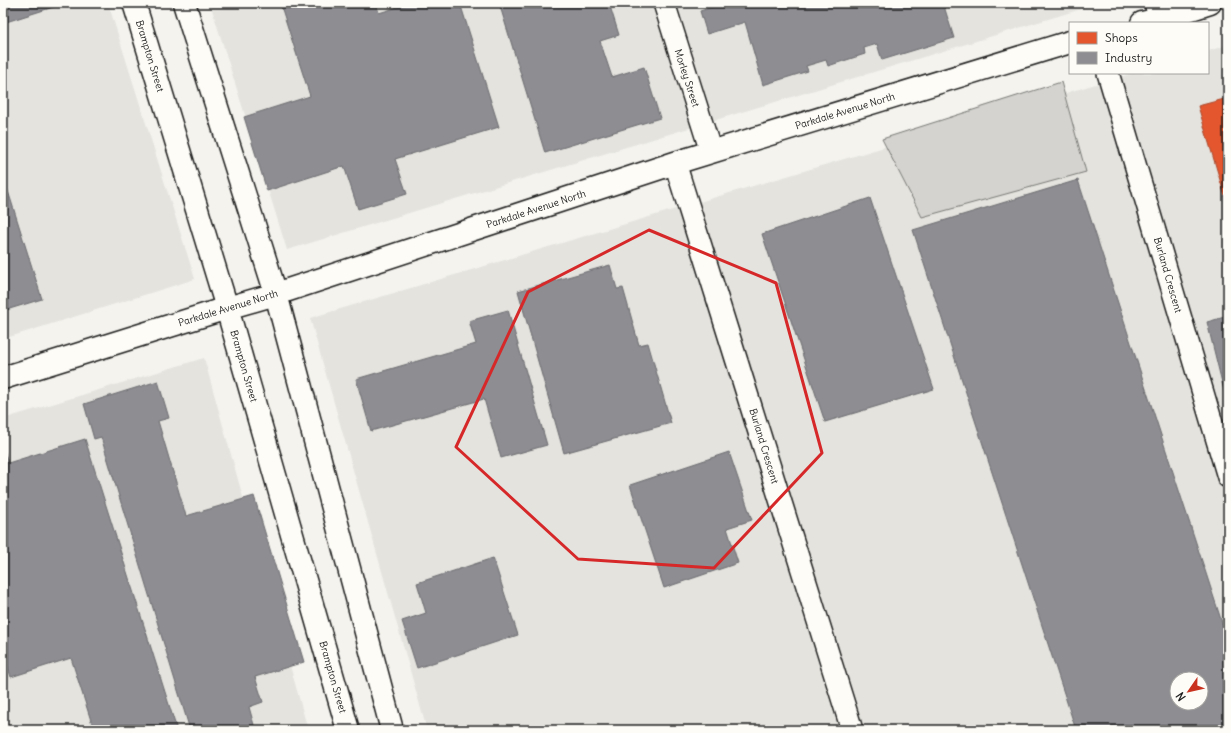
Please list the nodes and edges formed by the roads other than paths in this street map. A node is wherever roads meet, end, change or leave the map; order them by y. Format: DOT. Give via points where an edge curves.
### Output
graph roads {
  1 [pos="134,3"];
  2 [pos="184,3"];
  3 [pos="664,3"];
  4 [pos="1210,3"];
  5 [pos="1152,15"];
  6 [pos="1069,42"];
  7 [pos="1108,74"];
  8 [pos="711,152"];
  9 [pos="676,163"];
  10 [pos="276,294"];
  11 [pos="227,308"];
  12 [pos="3,378"];
  13 [pos="1228,477"];
  14 [pos="348,730"];
  15 [pos="391,730"];
  16 [pos="852,730"];
  1 -- 11 [label="street, Brampton Street"];
  2 -- 10 [label="street"];
  3 -- 8 [label="street, Morley Street"];
  4 -- 5 [label="street"];
  6 -- 8 [label="street, Parkdale Avenue North"];
  7 -- 13 [label="street, Burland Crescent"];
  8 -- 9 [label="street, Parkdale Avenue North"];
  9 -- 10 [label="street, Parkdale Avenue North"];
  9 -- 16 [label="street, Burland Crescent"];
  10 -- 11 [label="street, Parkdale Avenue North"];
  10 -- 15 [label="street"];
  11 -- 12 [label="street, Parkdale Avenue North"];
  11 -- 14 [label="street, Brampton Street"];
}
